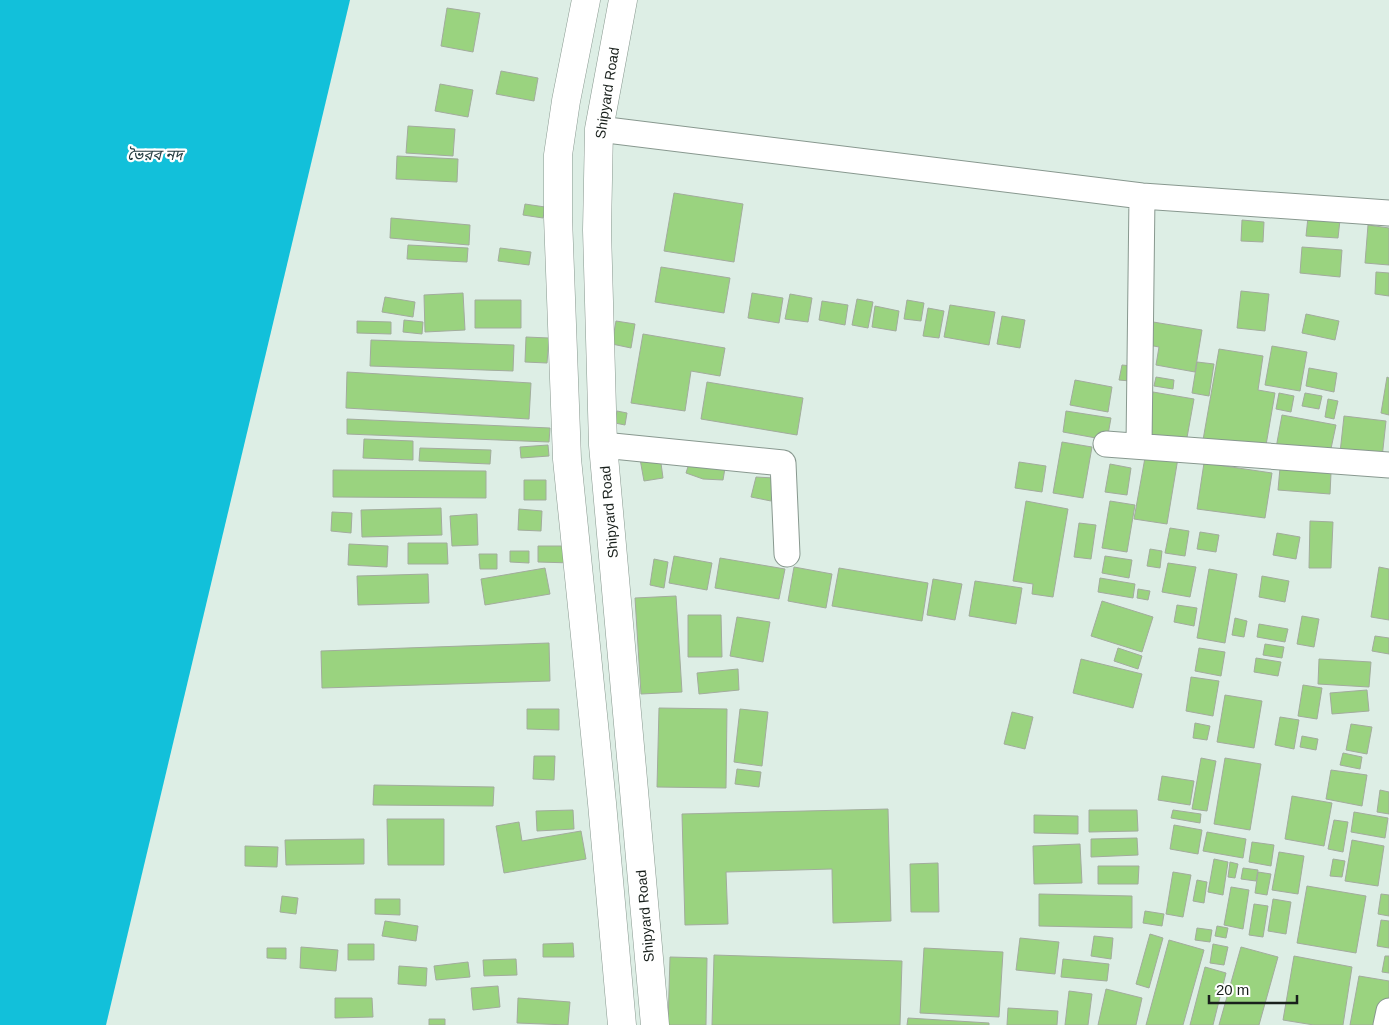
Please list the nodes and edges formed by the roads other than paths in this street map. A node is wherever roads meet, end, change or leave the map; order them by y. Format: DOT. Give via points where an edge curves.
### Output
graph roads {
  1 [pos="586,0"];
  2 [pos="623,0"];
  3 [pos="599,129"];
  4 [pos="1142,196"];
  5 [pos="1389,213"];
  6 [pos="1106,444"];
  7 [pos="603,445"];
  8 [pos="1139,446"];
  9 [pos="1389,465"];
  10 [pos="787,554"];
  11 [pos="1389,1011"];
  12 [pos="622,1025"];
  13 [pos="655,1025"];
  14 [pos="1386,1025"];
  1 -- 12 [label="main road" via="558,155 558,227 567,459"];
  2 -- 3 [label="main road, Shipyard Road"];
  3 -- 4 [label="street"];
  3 -- 7 [label="main road, Shipyard Road"];
  4 -- 5 [label="street"];
  4 -- 8 [label="street"];
  6 -- 8 [label="street"];
  7 -- 10 [label="street" via="783,463"];
  7 -- 13 [label="main road, Shipyard Road"];
  8 -- 9 [label="street"];
  11 -- 14 [label="street"];
}
